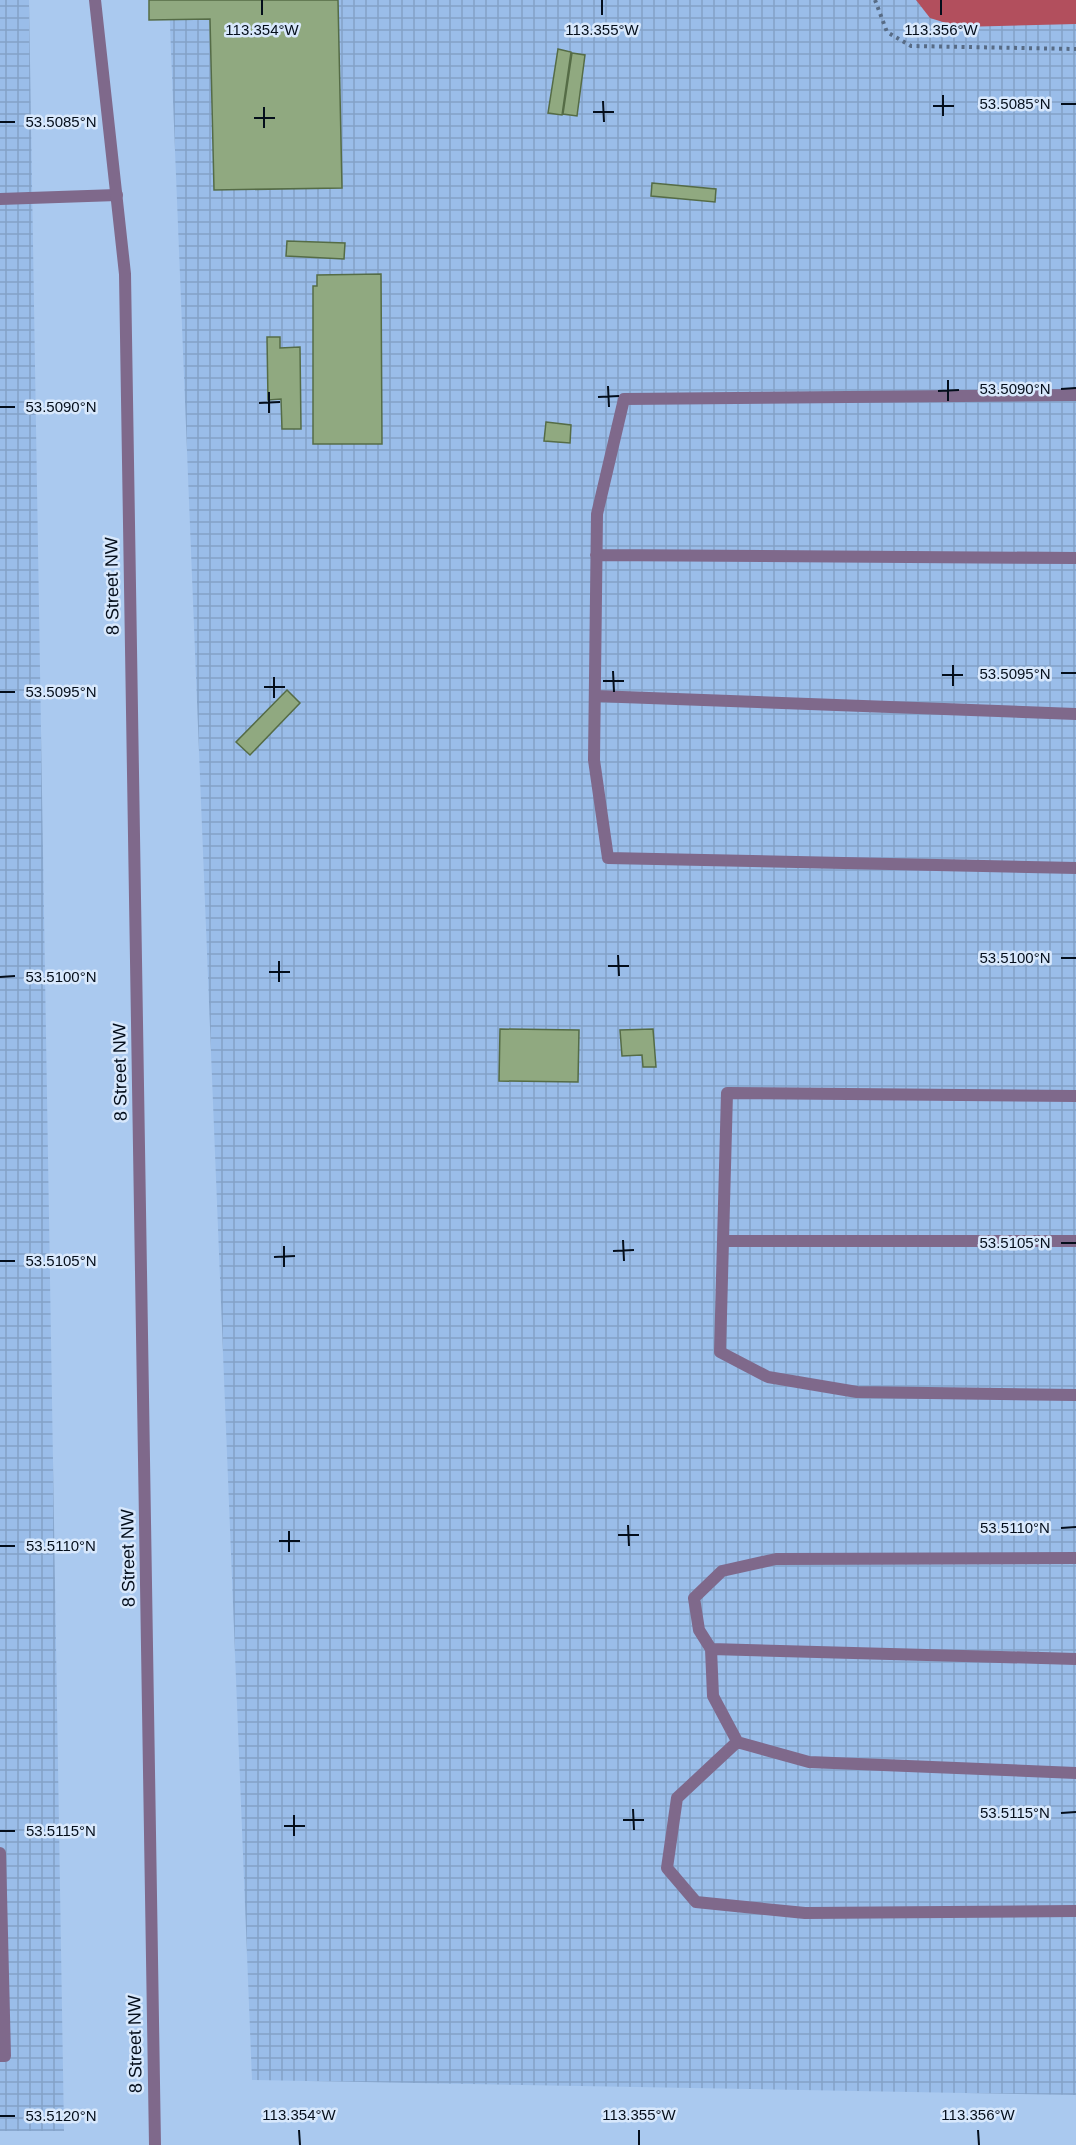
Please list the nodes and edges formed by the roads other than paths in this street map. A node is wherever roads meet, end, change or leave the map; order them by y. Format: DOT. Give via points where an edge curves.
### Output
graph roads {
  1 [pos="95,0"];
  2 [pos="117,195"];
  3 [pos="0,199"];
  4 [pos="1076,395"];
  5 [pos="596,555"];
  6 [pos="1076,558"];
  7 [pos="594,696"];
  8 [pos="1076,714"];
  9 [pos="1076,868"];
  10 [pos="1076,1096"];
  11 [pos="724,1241"];
  12 [pos="1076,1241"];
  13 [pos="1076,1395"];
  14 [pos="1076,1558"];
  15 [pos="711,1649"];
  16 [pos="1076,1659"];
  17 [pos="738,1743"];
  18 [pos="1076,1773"];
  19 [pos="0,1853"];
  20 [pos="1076,1911"];
  21 [pos="0,2056"];
  22 [pos="155,2145"];
  1 -- 2 [label="street, 8 Street NW"];
  2 -- 3 [label="street"];
  2 -- 22 [label="street, 8 Street NW" via="125,274"];
  4 -- 5 [label="street" via="624,399 597,513"];
  5 -- 6 [label="street"];
  5 -- 7 [label="street"];
  7 -- 8 [label="street"];
  7 -- 9 [label="street" via="594,760 608,858"];
  10 -- 11 [label="street" via="727,1093"];
  11 -- 12 [label="street"];
  11 -- 13 [label="street" via="720,1352 768,1377 857,1392"];
  14 -- 15 [label="street" via="776,1560 723,1571 694,1598 699,1630"];
  15 -- 16 [label="street"];
  15 -- 17 [label="street" via="713,1696"];
  17 -- 18 [label="street" via="809,1762"];
  17 -- 20 [label="street" via="677,1798 667,1868 696,1902 805,1913"];
  19 -- 21 [label="street" via="5,2056"];
}
